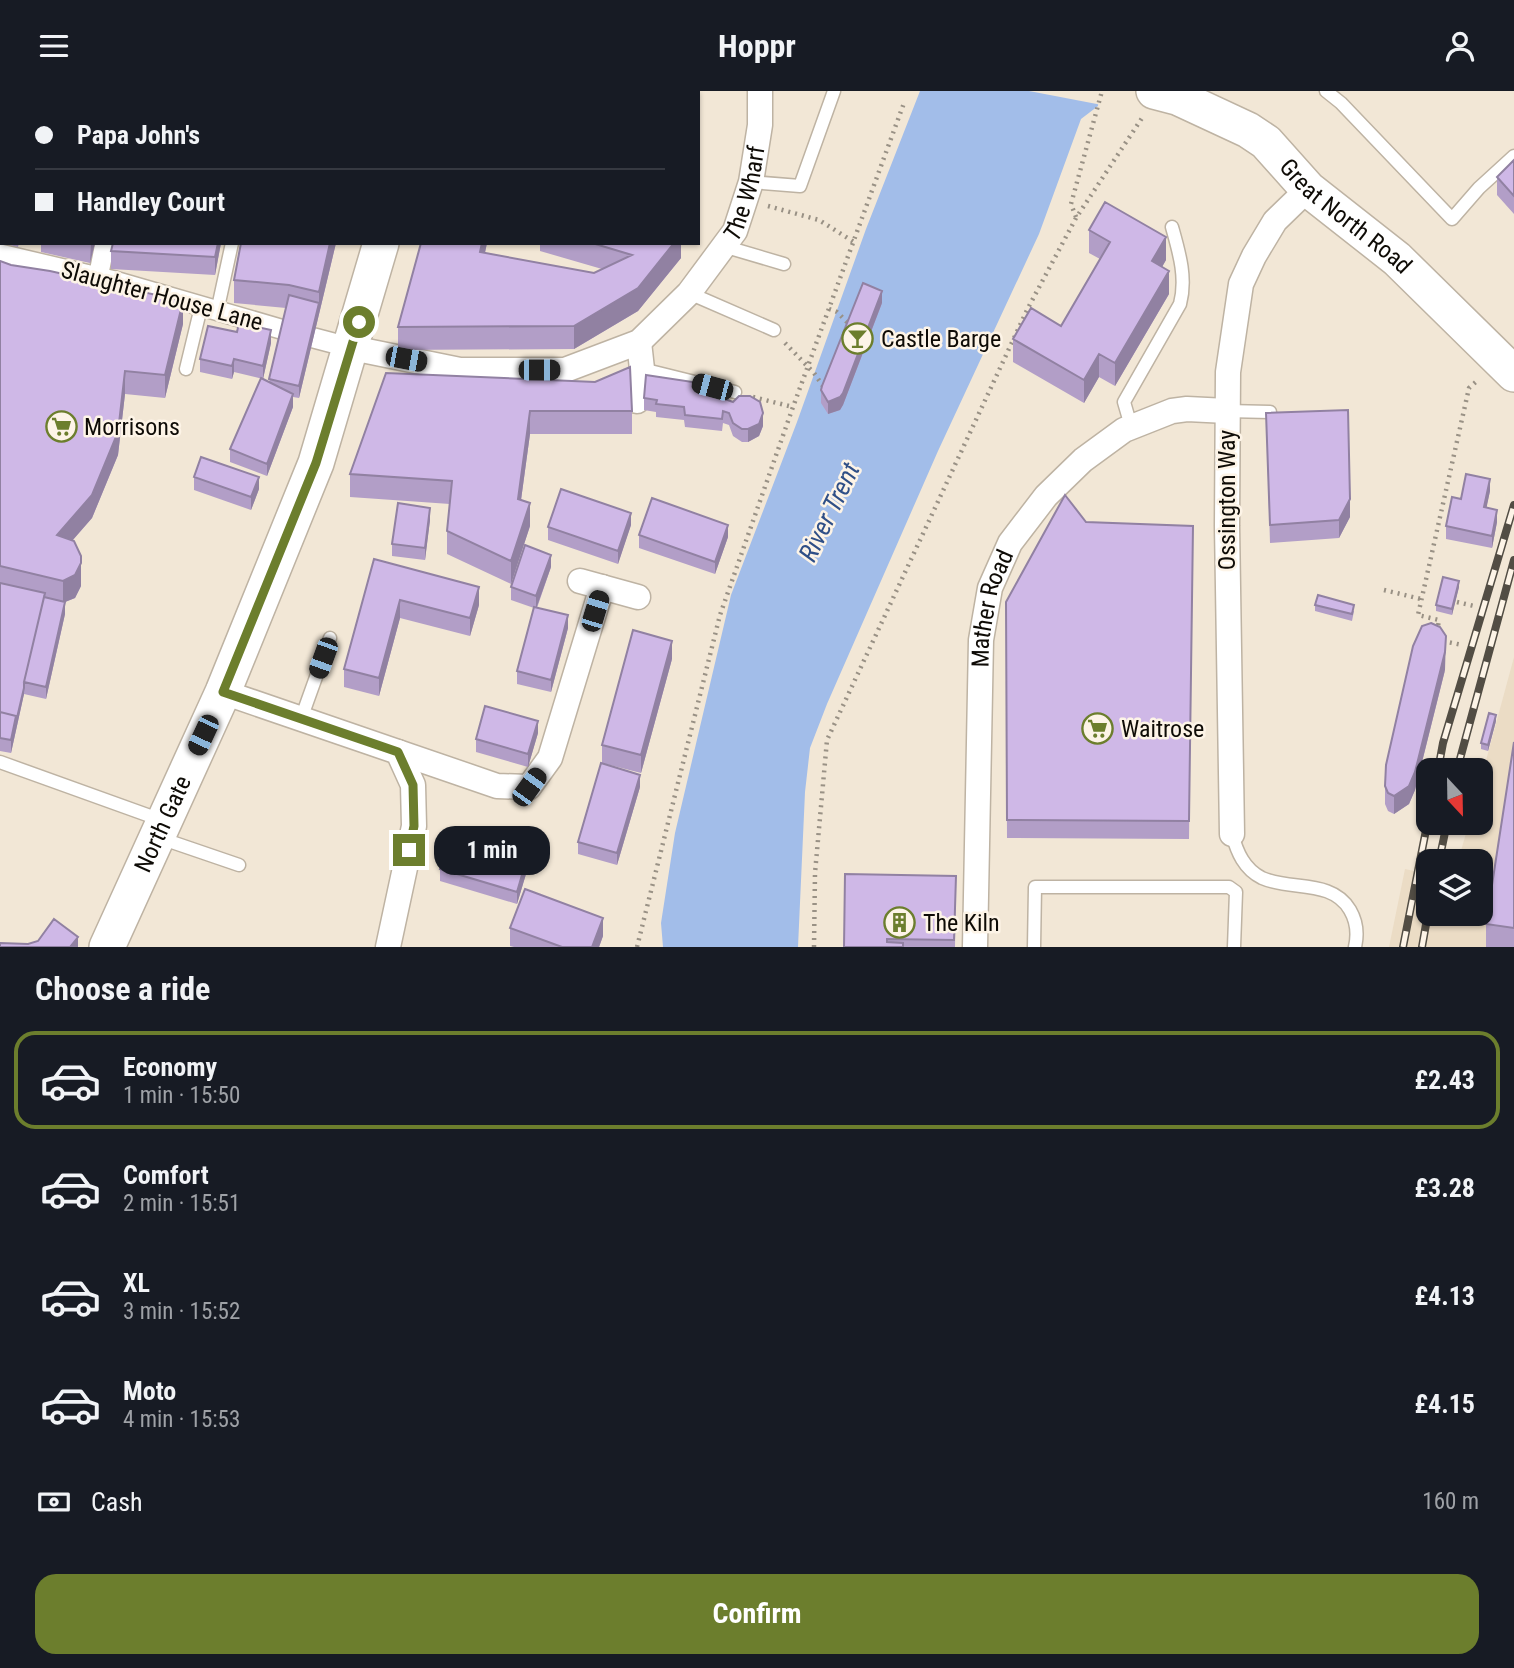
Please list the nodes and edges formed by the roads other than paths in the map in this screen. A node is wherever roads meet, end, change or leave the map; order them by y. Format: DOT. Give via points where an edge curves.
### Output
graph roads {
  1 [pos="760,91"];
  2 [pos="834,91"];
  3 [pos="1326,91"];
  4 [pos="1167,93"];
  5 [pos="1514,156"];
  6 [pos="1308,189"];
  7 [pos="748,191"];
  8 [pos="1172,227"];
  9 [pos="105,245"];
  10 [pos="231,245"];
  11 [pos="381,245"];
  12 [pos="723,246"];
  13 [pos="0,254"];
  14 [pos="784,264"];
  15 [pos="98,278"];
  16 [pos="689,293"];
  17 [pos="209,309"];
  18 [pos="284,330"];
  19 [pos="774,330"];
  20 [pos="314,338"];
  21 [pos="639,342"];
  22 [pos="352,348"];
  23 [pos="1506,367"];
  24 [pos="187,369"];
  25 [pos="642,369"];
  26 [pos="735,393"];
  27 [pos="638,401"];
  28 [pos="1227,411"];
  29 [pos="1270,412"];
  30 [pos="1131,426"];
  31 [pos="638,597"];
  32 [pos="330,638"];
  33 [pos="223,692"];
  34 [pos="301,719"];
  35 [pos="398,752"];
  36 [pos="0,762"];
  37 [pos="161,829"];
  38 [pos="1232,834"];
  39 [pos="239,865"];
  40 [pos="107,947"];
  41 [pos="388,947"];
  42 [pos="975,947"];
  43 [pos="1034,947"];
  44 [pos="1234,947"];
  45 [pos="1355,947"];
  1 -- 7 [label="street, The Wharf" via="760,125"];
  2 -- 7 [label="lane" via="800,186"];
  3 -- 5 [label="lane" via="1452,219"];
  4 -- 6 [label="main road, Great North Road" via="1266,142"];
  6 -- 23 [label="main road, Great North Road" via="1397,259"];
  6 -- 28 [label="street, Ossington Way" via="1275,221 1241,284"];
  7 -- 12 [label="street, The Wharf" via="735,231"];
  8 -- 30 [label="lane" via="1184,289 1180,304 1124,402"];
  9 -- 15 [label="street"];
  10 -- 17 [label="lane"];
  11 -- 22 [label="main road, North Gate"];
  12 -- 14 [label="lane"];
  12 -- 16 [label="street, The Wharf"];
  13 -- 15 [label="street, Slaughter House Lane"];
  15 -- 17 [label="street, Slaughter House Lane"];
  16 -- 19 [label="lane"];
  16 -- 21 [label="street, The Wharf"];
  17 -- 18 [label="street, Slaughter House Lane"];
  17 -- 24 [label="lane"];
  20 -- 22 [label="street"];
  21 -- 22 [label="street, The Wharf" via="565,370 460,370"];
  21 -- 25 [label="street"];
  22 -- 33 [label="main road, North Gate" via="316,463"];
  25 -- 26 [label="lane"];
  25 -- 27 [label="street"];
  28 -- 29 [label="lane"];
  28 -- 30 [label="street, Mather Road" via="1172,411"];
  28 -- 38 [label="street, Ossington Way"];
  30 -- 42 [label="street, Mather Road" via="1083,460 1046,496 1010,543 990,588 981,640"];
  31 -- 35 [label="street" via="591,584 550,758 529,787 497,786"];
  32 -- 34 [label="lane"];
  33 -- 34 [label="street"];
  33 -- 37 [label="main road, North Gate"];
  34 -- 35 [label="street"];
  35 -- 41 [label="street" via="413,785 414,826"];
  36 -- 37 [label="lane"];
  37 -- 39 [label="lane"];
  37 -- 40 [label="main road, North Gate"];
  38 -- 45 [label="lane" via="1238,854 1263,879 1341,897 1355,919"];
  43 -- 44 [label="lane" via="1035,887 1229,887 1236,892"];
}
